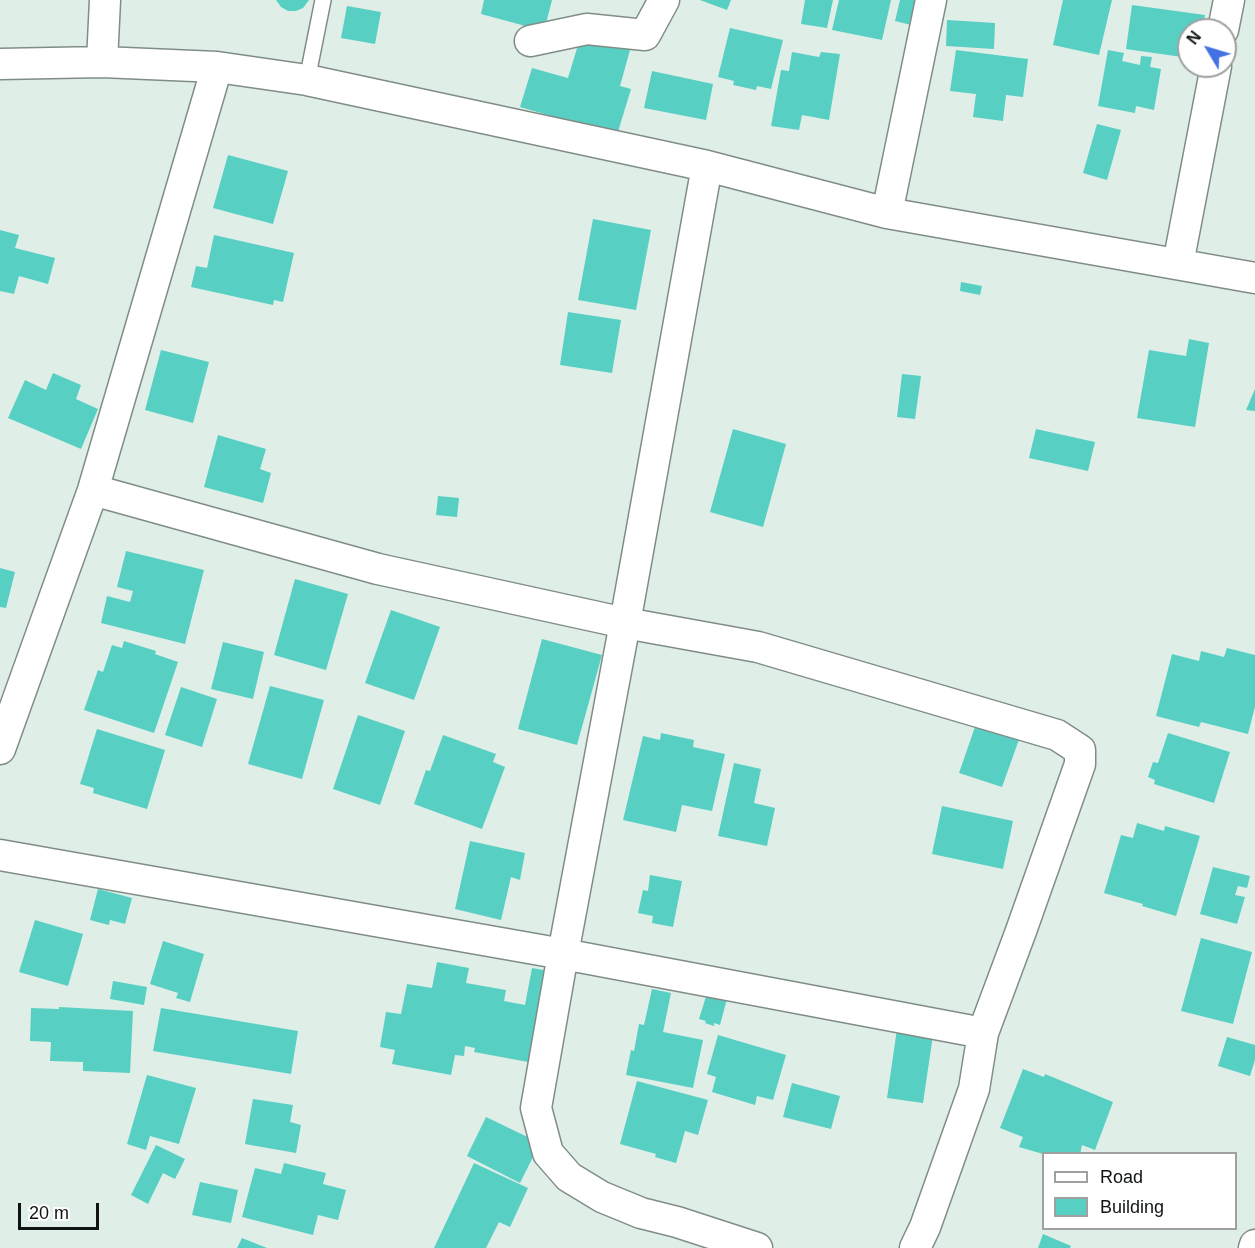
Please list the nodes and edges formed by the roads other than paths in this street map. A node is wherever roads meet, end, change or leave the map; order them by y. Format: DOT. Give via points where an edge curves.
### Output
graph roads {
  1 [pos="105,0"];
  2 [pos="323,0"];
  3 [pos="664,0"];
  4 [pos="931,0"];
  5 [pos="1229,0"];
  6 [pos="1225,18"];
  7 [pos="530,40"];
  8 [pos="102,62"];
  9 [pos="0,64"];
  10 [pos="217,67"];
  11 [pos="1214,78"];
  12 [pos="307,80"];
  13 [pos="707,166"];
  14 [pos="887,213"];
  15 [pos="1178,264"];
  16 [pos="1255,278"];
  17 [pos="93,490"];
  18 [pos="625,623"];
  19 [pos="0,749"];
  20 [pos="0,855"];
  21 [pos="563,954"];
  22 [pos="983,1033"];
  23 [pos="757,1248"];
  24 [pos="915,1248"];
  1 -- 8 [label="street"];
  2 -- 12 [label="lane"];
  3 -- 7 [label="street" via="645,35 587,29"];
  4 -- 14 [label="street"];
  5 -- 6 [label="street"];
  8 -- 9 [label="street"];
  8 -- 10 [label="street"];
  10 -- 12 [label="street"];
  10 -- 17 [label="street"];
  11 -- 15 [label="street"];
  12 -- 13 [label="street"];
  13 -- 14 [label="street"];
  13 -- 18 [label="street"];
  14 -- 15 [label="street"];
  15 -- 16 [label="street"];
  17 -- 18 [label="street" via="378,569"];
  17 -- 19 [label="street"];
  18 -- 21 [label="street"];
  18 -- 22 [label="street" via="758,647 1057,735 1080,750 1080,764"];
  20 -- 21 [label="street"];
  21 -- 22 [label="street"];
  21 -- 23 [label="street" via="536,1108 548,1153 569,1177 602,1197 640,1213"];
  22 -- 24 [label="street" via="974,1089"];
}
